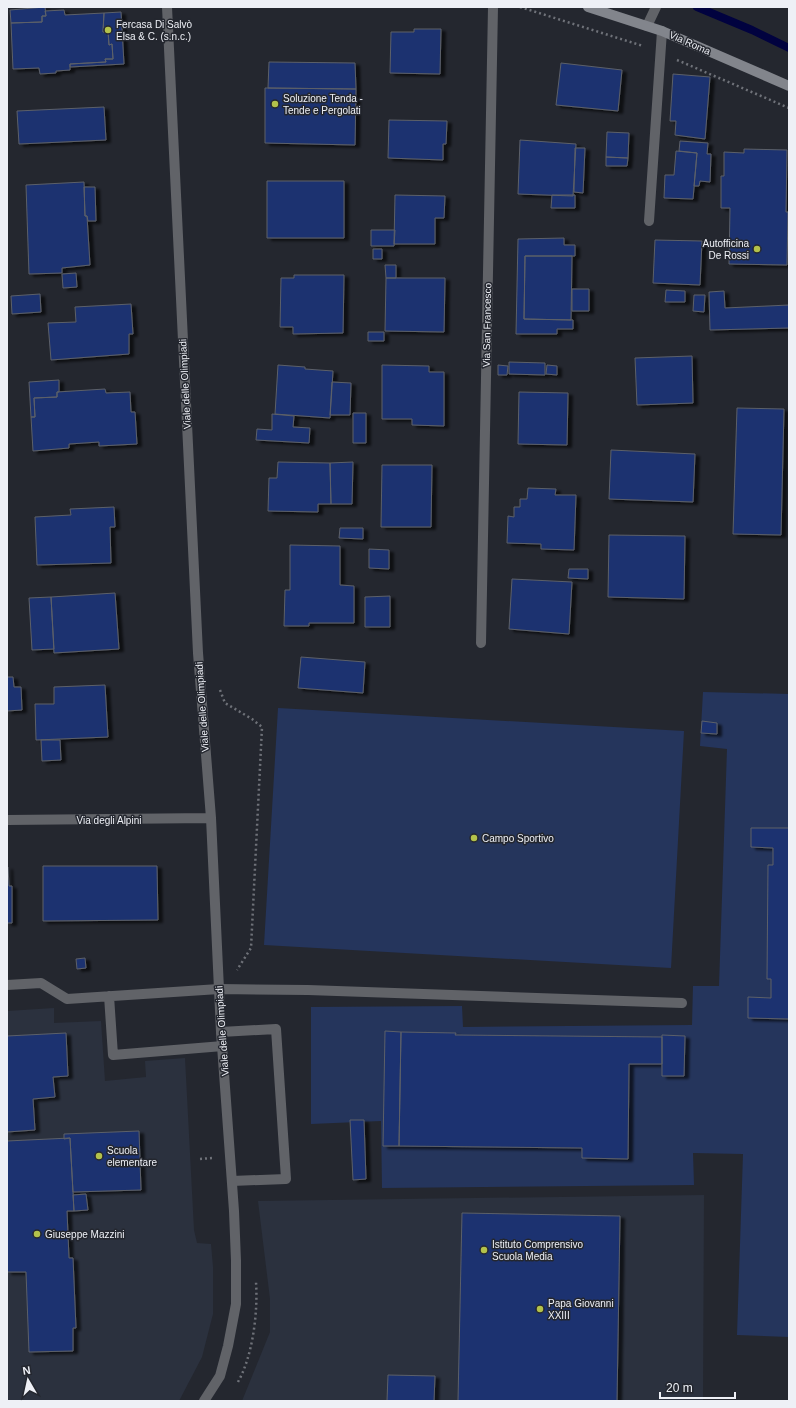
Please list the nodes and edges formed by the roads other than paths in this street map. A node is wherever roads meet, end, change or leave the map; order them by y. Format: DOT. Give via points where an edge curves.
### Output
graph roads {
  1 [pos="167,7"];
  2 [pos="493,7"];
  3 [pos="588,7"];
  4 [pos="656,7"];
  5 [pos="647,26"];
  6 [pos="662,31"];
  7 [pos="789,86"];
  8 [pos="649,221"];
  9 [pos="481,643"];
  10 [pos="211,818"];
  11 [pos="7,820"];
  12 [pos="7,985"];
  13 [pos="219,989"];
  14 [pos="109,996"];
  15 [pos="682,1002"];
  16 [pos="222,1032"];
  17 [pos="223,1046"];
  18 [pos="232,1181"];
  19 [pos="204,1401"];
  1 -- 10 [label="street, Viale delle Olimpiadi" via="198,653"];
  2 -- 9 [label="street, Via San Francesco"];
  3 -- 5 [label="main road, Via Roma"];
  4 -- 5 [label="street"];
  5 -- 6 [label="main road, Via Roma"];
  6 -- 7 [label="main road, Via Roma"];
  6 -- 8 [label="street"];
  10 -- 11 [label="street, Via degli Alpini"];
  10 -- 13 [label="street, Viale delle Olimpiadi"];
  12 -- 14 [label="street" via="41,983 68,999"];
  13 -- 14 [label="street"];
  13 -- 15 [label="street"];
  13 -- 16 [label="street, Viale delle Olimpiadi"];
  14 -- 17 [label="street" via="113,1055"];
  16 -- 17 [label="street, Viale delle Olimpiadi"];
  16 -- 18 [label="street" via="276,1029 286,1179"];
  17 -- 18 [label="street, Viale delle Olimpiadi"];
  18 -- 19 [label="street, Viale delle Olimpiadi" via="236,1304 220,1376"];
}
